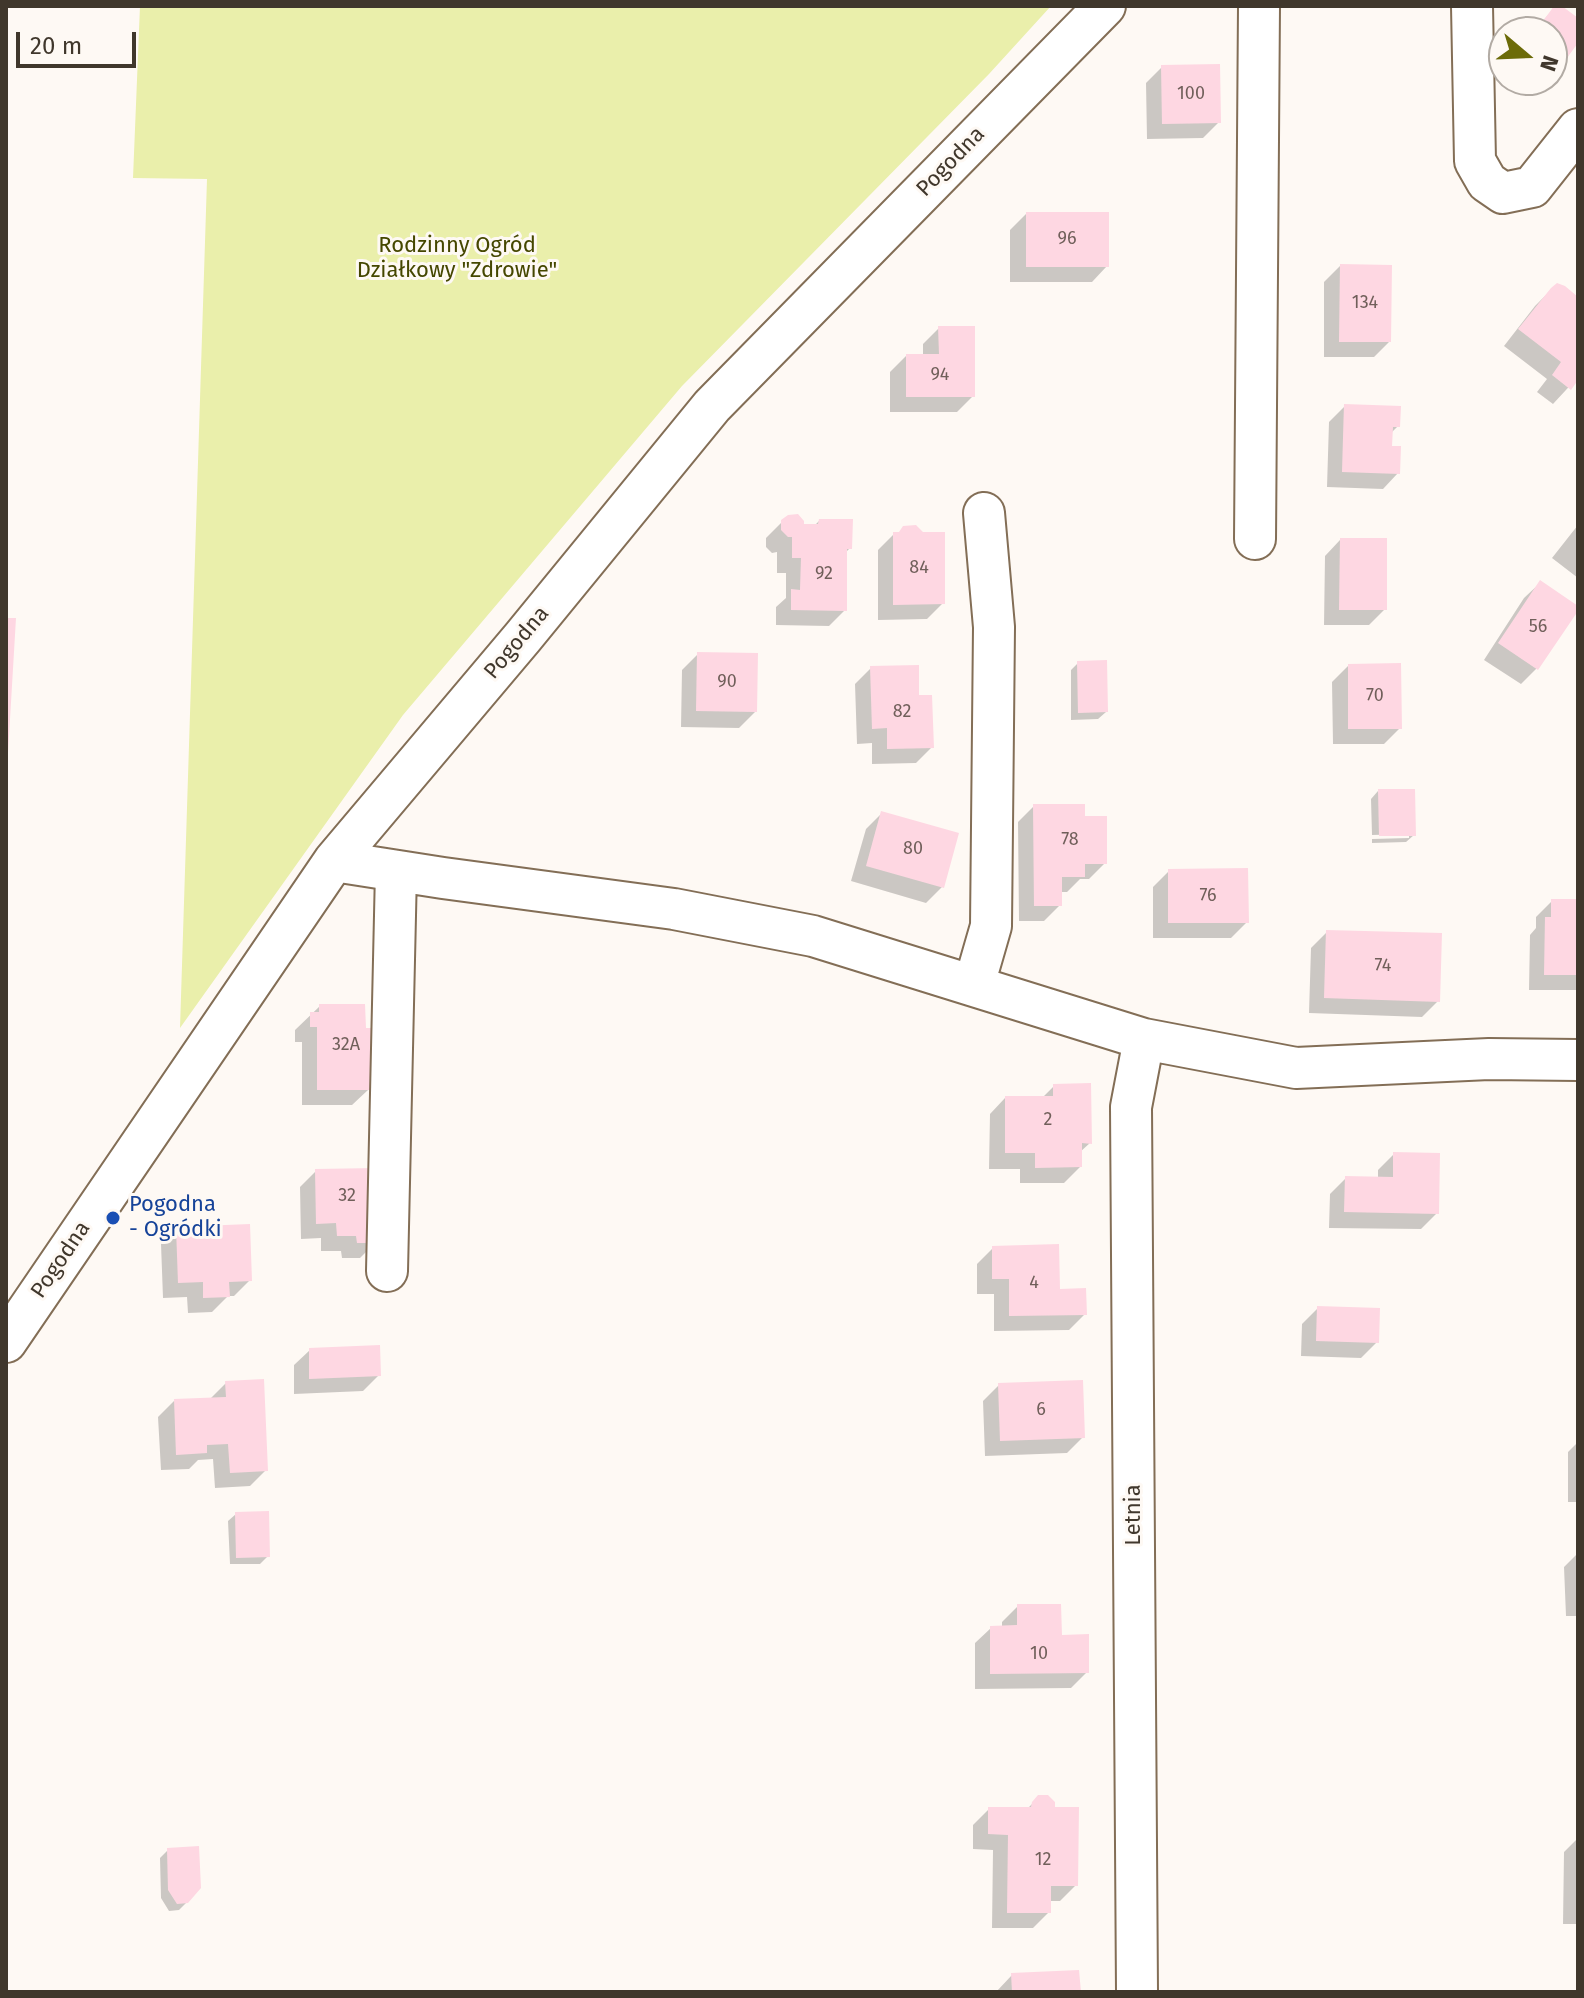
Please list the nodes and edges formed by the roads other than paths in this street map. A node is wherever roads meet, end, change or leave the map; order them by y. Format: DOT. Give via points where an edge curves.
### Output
graph roads {
  1 [pos="1105,6"];
  2 [pos="1259,6"];
  3 [pos="1472,6"];
  4 [pos="1578,129"];
  5 [pos="984,513"];
  6 [pos="1255,539"];
  7 [pos="334,861"];
  8 [pos="396,871"];
  9 [pos="974,985"];
  10 [pos="1144,1039"];
  11 [pos="1578,1060"];
  12 [pos="387,1271"];
  13 [pos="6,1342"];
  14 [pos="1137,1992"];
  1 -- 7 [label="street, Pogodna" via="712,406"];
  2 -- 6 [label="street"];
  3 -- 4 [label="street" via="1475,161 1487,182 1503,193 1532,187"];
  5 -- 9 [label="street" via="994,627 991,926"];
  7 -- 8 [label="street"];
  7 -- 13 [label="street, Pogodna"];
  8 -- 9 [label="street" via="674,909 798,933"];
  8 -- 12 [label="street"];
  9 -- 10 [label="street"];
  10 -- 11 [label="street" via="1296,1068"];
  10 -- 14 [label="street, Letnia" via="1131,1107"];
}
